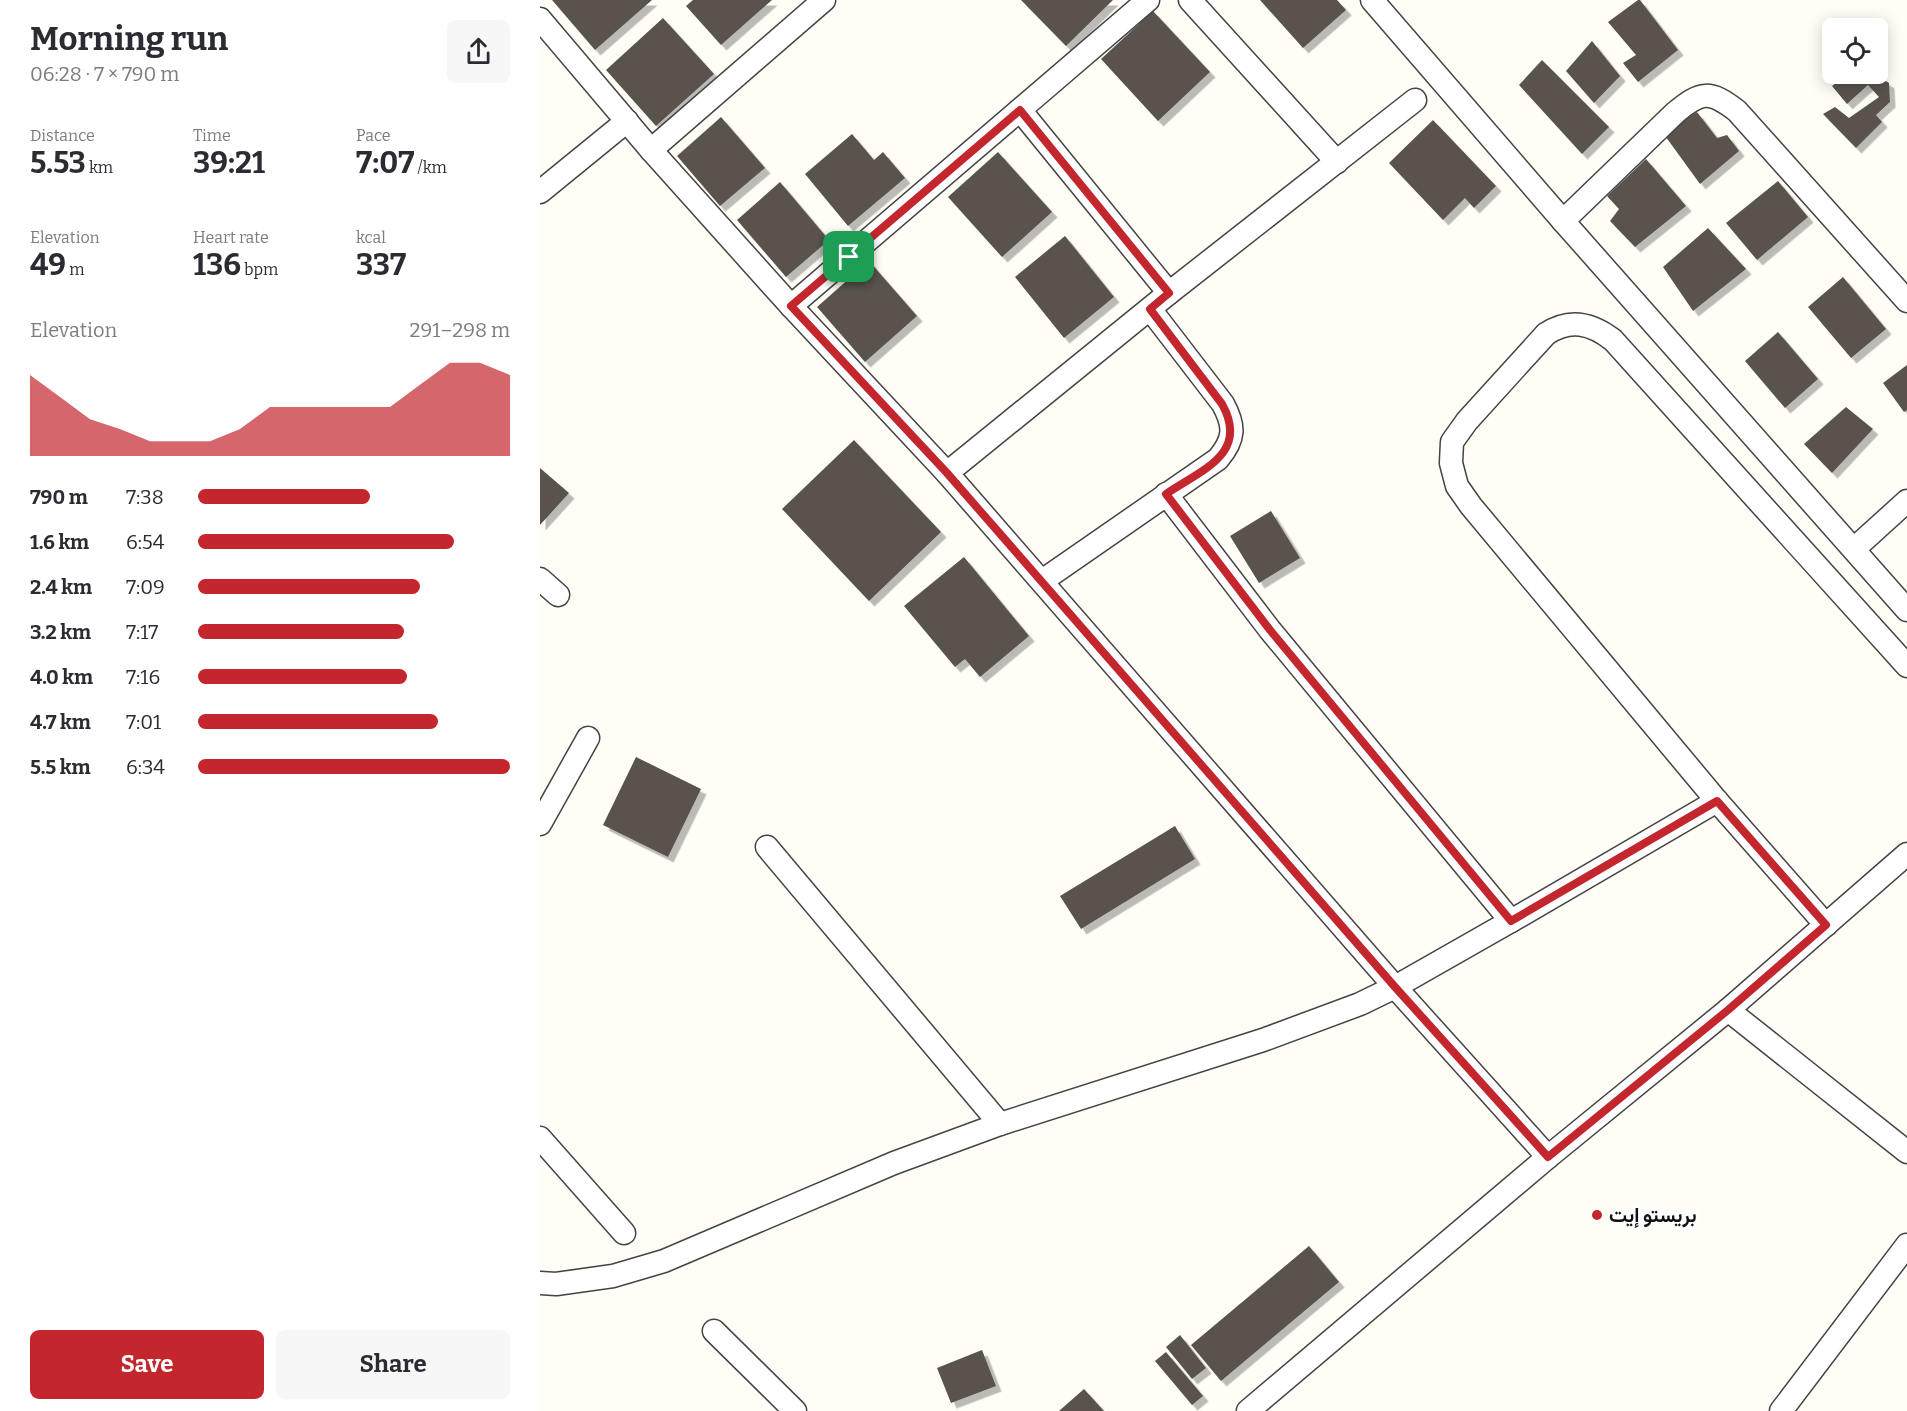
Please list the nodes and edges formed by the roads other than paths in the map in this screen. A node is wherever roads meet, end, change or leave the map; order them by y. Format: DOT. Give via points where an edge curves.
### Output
graph roads {
  1 [pos="825,0"];
  2 [pos="1148,0"];
  3 [pos="1190,0"];
  4 [pos="1372,0"];
  5 [pos="540,19"];
  6 [pos="1415,100"];
  7 [pos="1020,110"];
  8 [pos="627,121"];
  9 [pos="651,150"];
  10 [pos="1337,162"];
  11 [pos="540,192"];
  12 [pos="1563,221"];
  13 [pos="1169,293"];
  14 [pos="1907,301"];
  15 [pos="791,306"];
  16 [pos="1150,309"];
  17 [pos="947,473"];
  18 [pos="1166,494"];
  19 [pos="1907,501"];
  20 [pos="1854,549"];
  21 [pos="1873,571"];
  22 [pos="540,579"];
  23 [pos="1042,581"];
  24 [pos="558,594"];
  25 [pos="1846,596"];
  26 [pos="1907,610"];
  27 [pos="1907,666"];
  28 [pos="588,738"];
  29 [pos="1717,801"];
  30 [pos="540,824"];
  31 [pos="767,847"];
  32 [pos="1907,854"];
  33 [pos="1511,921"];
  34 [pos="1826,925"];
  35 [pos="1395,987"];
  36 [pos="1728,1010"];
  37 [pos="1000,1124"];
  38 [pos="540,1138"];
  39 [pos="1907,1152"];
  40 [pos="1548,1157"];
  41 [pos="624,1233"];
  42 [pos="1907,1245"];
  43 [pos="540,1283"];
  44 [pos="714,1331"];
  45 [pos="795,1411"];
  46 [pos="1248,1411"];
  47 [pos="1781,1411"];
  1 -- 9 [label="street"];
  2 -- 7 [label="street"];
  3 -- 10 [label="street"];
  4 -- 12 [label="street"];
  5 -- 8 [label="street"];
  6 -- 10 [label="street"];
  7 -- 13 [label="street"];
  7 -- 15 [label="street"];
  8 -- 9 [label="street"];
  8 -- 11 [label="street"];
  9 -- 15 [label="street"];
  10 -- 13 [label="street"];
  12 -- 14 [label="street" via="1674,113 1706,94 1720,98 1737,111"];
  12 -- 20 [label="street"];
  13 -- 16 [label="street"];
  15 -- 17 [label="street"];
  16 -- 17 [label="street"];
  16 -- 18 [label="street" via="1231,419 1232,434 1218,459"];
  17 -- 23 [label="street"];
  18 -- 23 [label="street"];
  18 -- 33 [label="street" via="1270,630"];
  19 -- 20 [label="street"];
  20 -- 21 [label="street"];
  21 -- 25 [label="street"];
  21 -- 26 [label="street"];
  22 -- 24 [label="street"];
  23 -- 35 [label="street"];
  25 -- 27 [label="street"];
  25 -- 29 [label="street" via="1613,340 1590,326 1569,324 1546,334 1452,442 1451,463 1457,486 1471,507"];
  28 -- 30 [label="street"];
  29 -- 33 [label="street"];
  29 -- 34 [label="street"];
  31 -- 37 [label="street"];
  32 -- 34 [label="street"];
  33 -- 35 [label="street"];
  34 -- 36 [label="street"];
  35 -- 37 [label="street" via="1263,1040"];
  35 -- 40 [label="street"];
  36 -- 39 [label="street"];
  36 -- 40 [label="street"];
  37 -- 43 [label="street" via="894,1163 664,1261 613,1276"];
  38 -- 41 [label="street"];
  40 -- 46 [label="street"];
  42 -- 47 [label="street"];
  44 -- 45 [label="street"];
}
